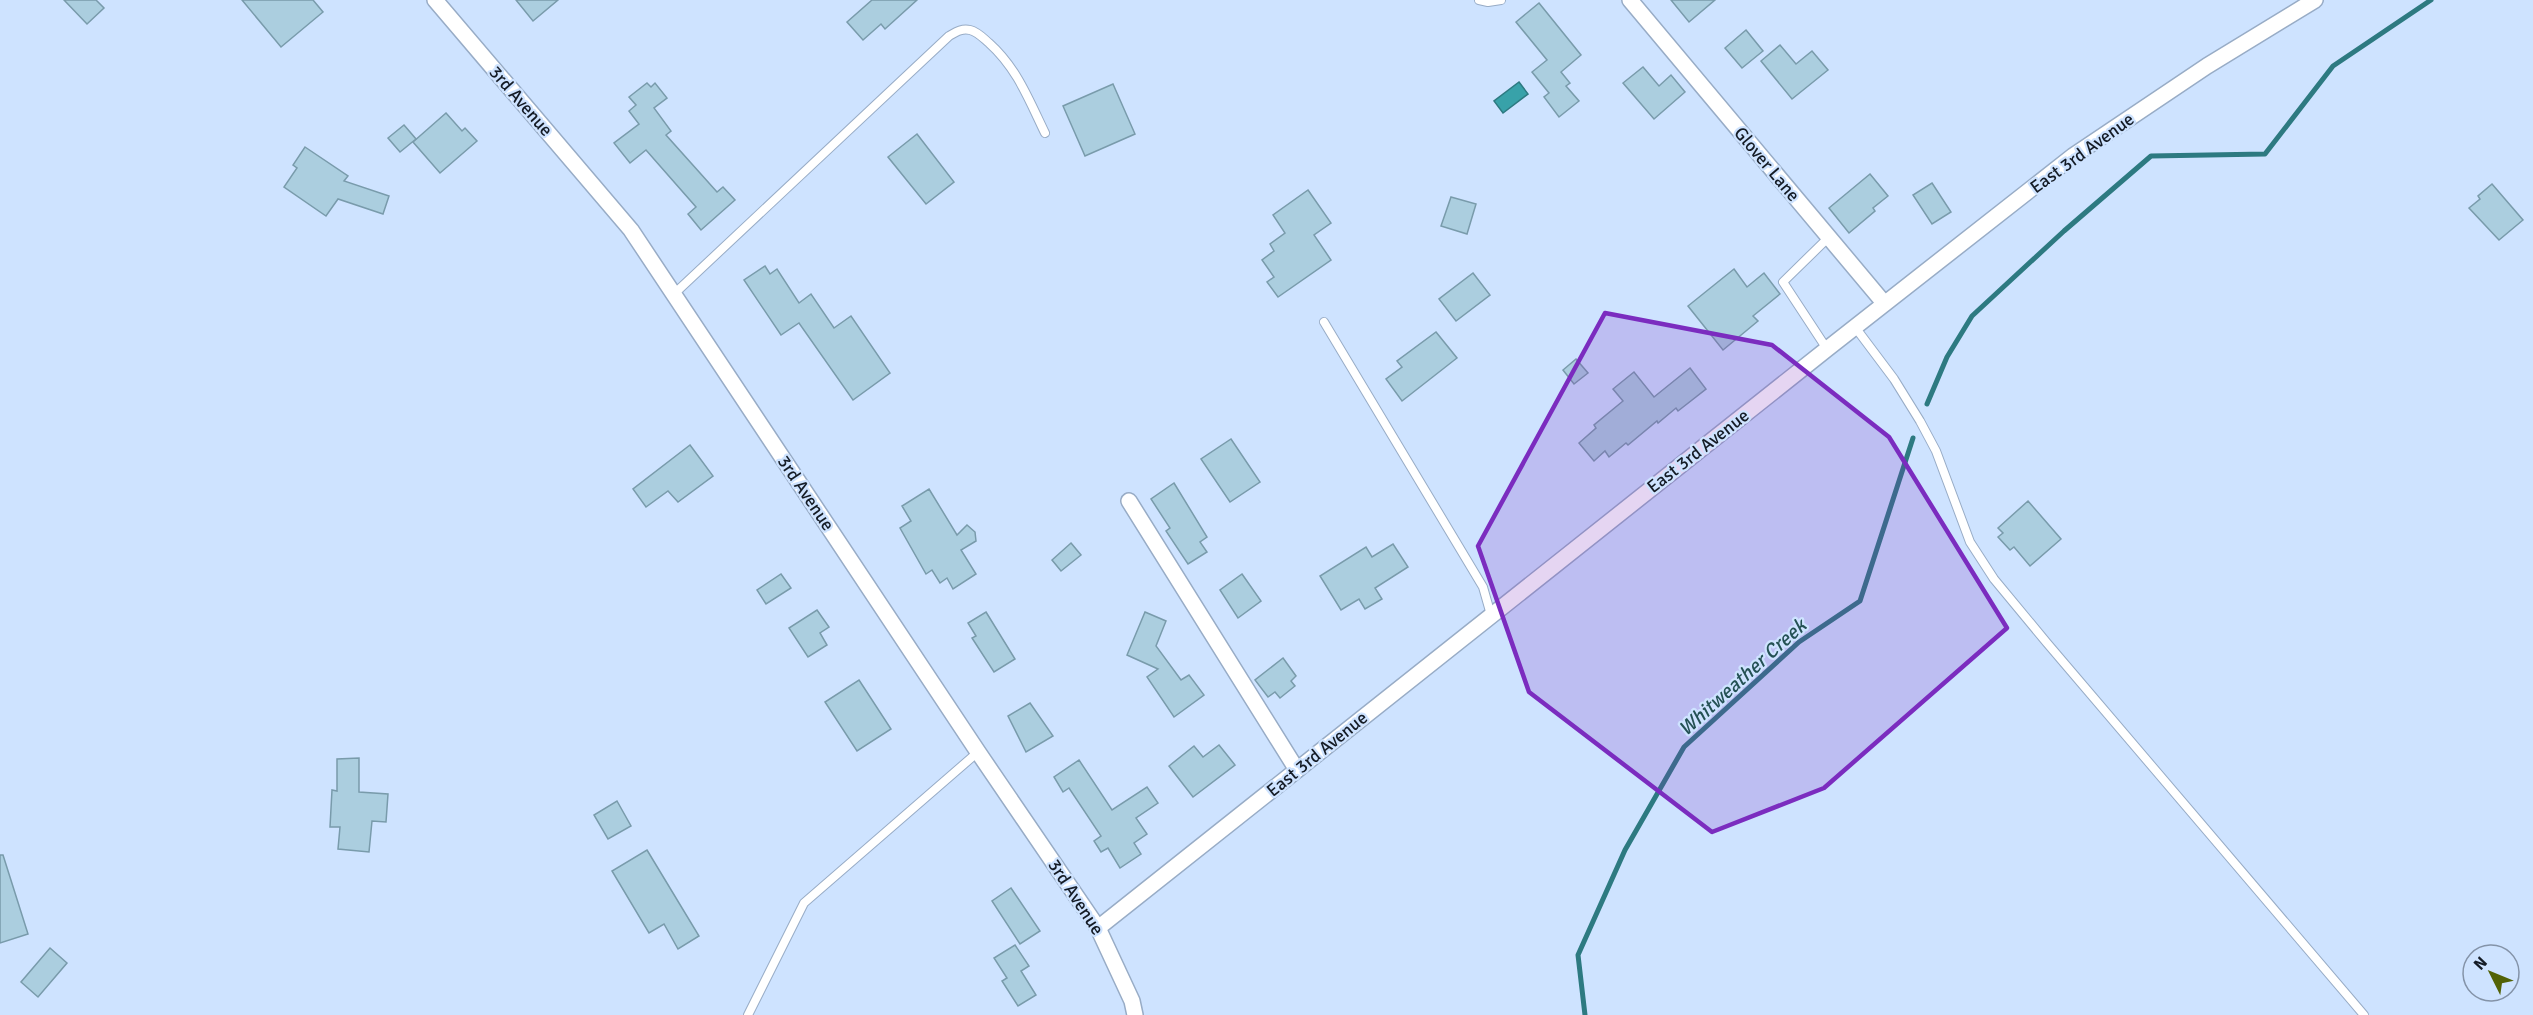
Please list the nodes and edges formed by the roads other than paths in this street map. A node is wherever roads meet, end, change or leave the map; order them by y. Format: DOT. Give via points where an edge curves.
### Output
graph roads {
  1 [pos="435,0"];
  2 [pos="1479,0"];
  3 [pos="1501,0"];
  4 [pos="1630,0"];
  5 [pos="2315,0"];
  6 [pos="1045,133"];
  7 [pos="1829,237"];
  8 [pos="674,294"];
  9 [pos="1884,303"];
  10 [pos="1324,322"];
  11 [pos="1855,327"];
  12 [pos="1827,349"];
  13 [pos="1129,501"];
  14 [pos="1491,615"];
  15 [pos="978,752"];
  16 [pos="1297,770"];
  17 [pos="1098,928"];
  18 [pos="748,1015"];
  19 [pos="1135,1015"];
  20 [pos="2364,1015"];
  1 -- 8 [label="street, 3rd Avenue" via="632,230"];
  2 -- 3 [label="lane"];
  4 -- 7 [label="street, Glover Lane"];
  5 -- 9 [label="street, East 3rd Avenue" via="2207,66 2073,156"];
  6 -- 8 [label="lane" via="1019,78 1004,57 977,33 958,31"];
  7 -- 9 [label="street, Glover Lane"];
  7 -- 12 [label="lane" via="1783,282"];
  8 -- 15 [label="street, 3rd Avenue"];
  9 -- 11 [label="street, East 3rd Avenue"];
  10 -- 14 [label="lane" via="1483,587"];
  11 -- 12 [label="street, East 3rd Avenue"];
  11 -- 20 [label="lane" via="1920,421 1936,451 1970,542 1994,579"];
  12 -- 14 [label="street, East 3rd Avenue"];
  13 -- 16 [label="street"];
  14 -- 16 [label="street, East 3rd Avenue"];
  15 -- 17 [label="street, 3rd Avenue"];
  15 -- 18 [label="lane" via="804,903"];
  16 -- 17 [label="street, East 3rd Avenue"];
  17 -- 19 [label="street, 3rd Avenue"];
}
